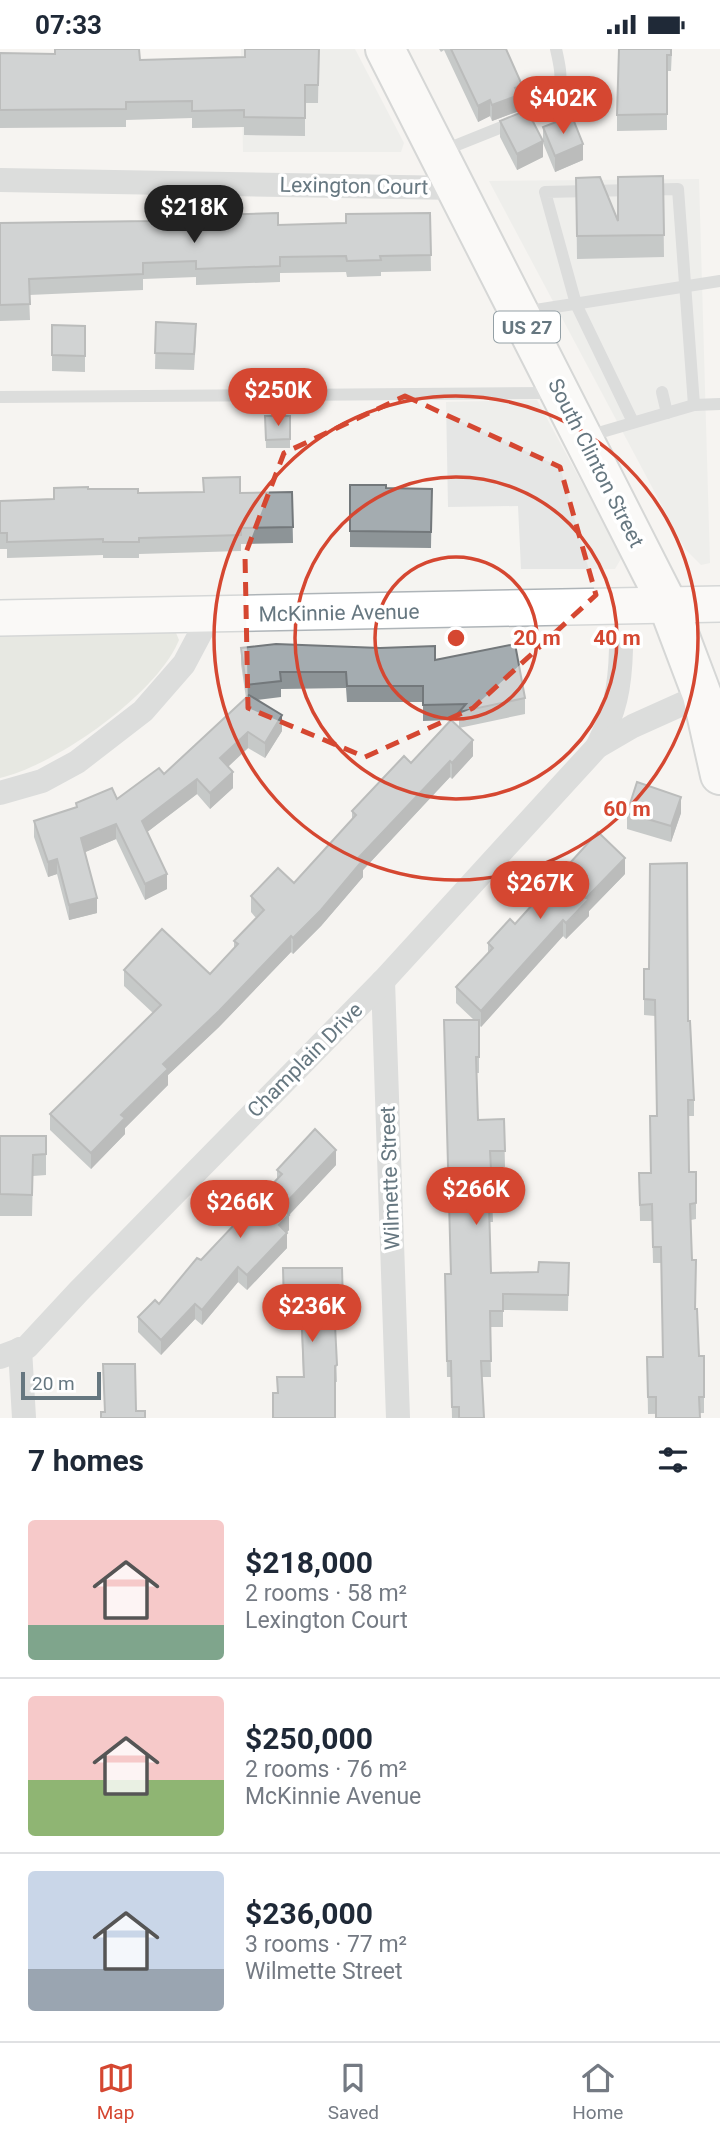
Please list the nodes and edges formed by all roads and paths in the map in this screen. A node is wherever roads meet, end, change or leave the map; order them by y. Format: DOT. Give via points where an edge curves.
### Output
graph roads {
  1 [pos="385,49"];
  2 [pos="556,49"];
  3 [pos="439,153"];
  4 [pos="0,180"];
  5 [pos="457,188"];
  6 [pos="720,281"];
  7 [pos="685,287"];
  8 [pos="576,304"];
  9 [pos="520,313"];
  10 [pos="662,391"];
  11 [pos="560,393"];
  12 [pos="0,397"];
  13 [pos="720,404"];
  14 [pos="694,405"];
  15 [pos="667,413"];
  16 [pos="633,422"];
  17 [pos="583,437"];
  18 [pos="720,604"];
  19 [pos="668,605"];
  20 [pos="210,615"];
  21 [pos="0,618"];
  22 [pos="621,649"];
  23 [pos="702,695"];
  24 [pos="597,747"];
  25 [pos="720,775"];
  26 [pos="0,793"];
  27 [pos="383,981"];
  28 [pos="10,1353"];
  29 [pos="24,1418"];
  30 [pos="398,1418"];
  1 -- 3 [label="highway, South Clinton Street / US 27"];
  2 -- 3 [label="lane" via="561,85 547,106"];
  3 -- 5 [label="highway, South Clinton Street / US 27"];
  4 -- 5 [label="street, Lexington Court"];
  5 -- 9 [label="highway, South Clinton Street / US 27"];
  6 -- 7 [label="lane"];
  7 -- 8 [label="lane" via="639,300"];
  7 -- 8 [label="lane" via="678,189 545,192"];
  7 -- 14 [label="lane"];
  8 -- 9 [label="lane"];
  8 -- 16 [label="lane"];
  9 -- 11 [label="highway, South Clinton Street / US 27"];
  10 -- 15 [label="lane"];
  11 -- 12 [label="lane"];
  11 -- 17 [label="highway, South Clinton Street / US 27"];
  13 -- 14 [label="lane"];
  14 -- 15 [label="lane"];
  15 -- 16 [label="lane"];
  16 -- 17 [label="lane"];
  17 -- 19 [label="highway, South Clinton Street / US 27"];
  18 -- 19 [label="street, McKinnie Avenue"];
  19 -- 20 [label="street, McKinnie Avenue"];
  19 -- 23 [label="highway, South Clinton Street / US 27"];
  20 -- 21 [label="street, McKinnie Avenue"];
  20 -- 26 [label="street" via="184,664 143,711 77,762 42,781"];
  22 -- 24 [label="street, Champlain Drive" via="620,686 611,720"];
  23 -- 24 [label="street, Champlain Drive"];
  23 -- 25 [label="highway, South Clinton Street / US 27"];
  24 -- 27 [label="street, Champlain Drive"];
  27 -- 28 [label="street, Champlain Drive" via="27,1347"];
  27 -- 30 [label="street, Wilmette Street"];
  28 -- 29 [label="street"];
}
